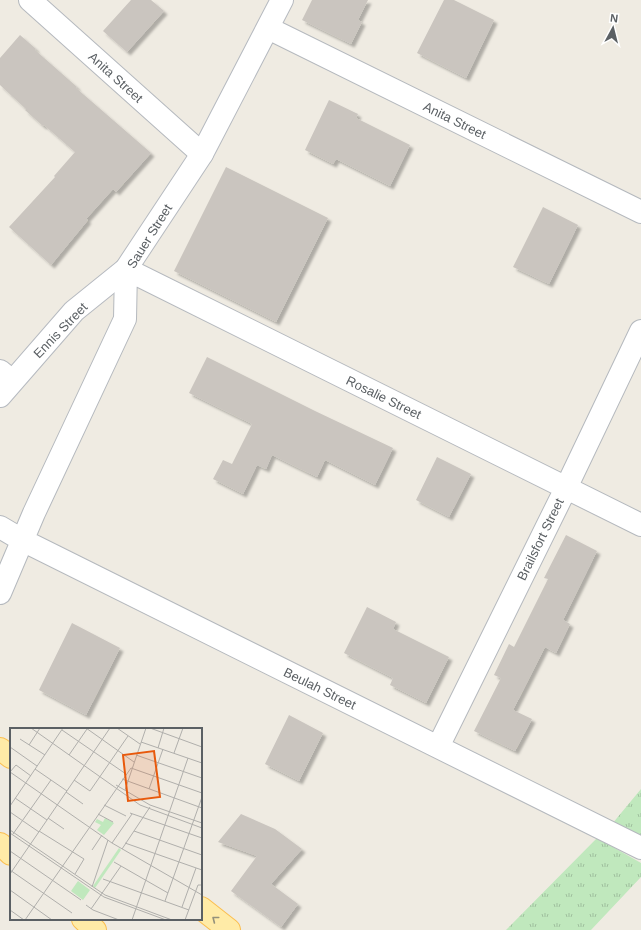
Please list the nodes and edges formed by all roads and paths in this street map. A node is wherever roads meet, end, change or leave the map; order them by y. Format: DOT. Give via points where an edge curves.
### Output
graph roads {
  1 [pos="30,0"];
  2 [pos="282,0"];
  3 [pos="268,28"];
  4 [pos="202,154"];
  5 [pos="641,212"];
  6 [pos="126,269"];
  7 [pos="641,331"];
  8 [pos="4,383"];
  9 [pos="566,488"];
  10 [pos="641,525"];
  11 [pos="0,527"];
  12 [pos="22,540"];
  13 [pos="0,593"];
  14 [pos="438,747"];
  15 [pos="0,749"];
  16 [pos="10,756"];
  17 [pos="0,844"];
  18 [pos="641,848"];
  19 [pos="10,853"];
  20 [pos="202,909"];
  21 [pos="229,930"];
  1 -- 4 [label="street, Anita Street"];
  2 -- 3 [label="street, Sauer Street"];
  3 -- 4 [label="street, Sauer Street"];
  3 -- 5 [label="street, Anita Street"];
  4 -- 6 [label="street, Sauer Street"];
  6 -- 8 [label="street, Ennis Street" via="74,312"];
  6 -- 9 [label="street, Rosalie Street"];
  6 -- 12 [label="street, Sauer Street" via="125,320"];
  7 -- 9 [label="street, Brailsfort Street"];
  9 -- 10 [label="street, Rosalie Street"];
  9 -- 14 [label="street, Brailsfort Street"];
  11 -- 12 [label="street, Beulah Street"];
  12 -- 13 [label="street, Sauer Street"];
  12 -- 14 [label="street, Beulah Street"];
  14 -- 18 [label="street, Beulah Street"];
  15 -- 16 [label="main road"];
  17 -- 19 [label="main road"];
  21 -- 20 [label="main road, one-way"];
}
